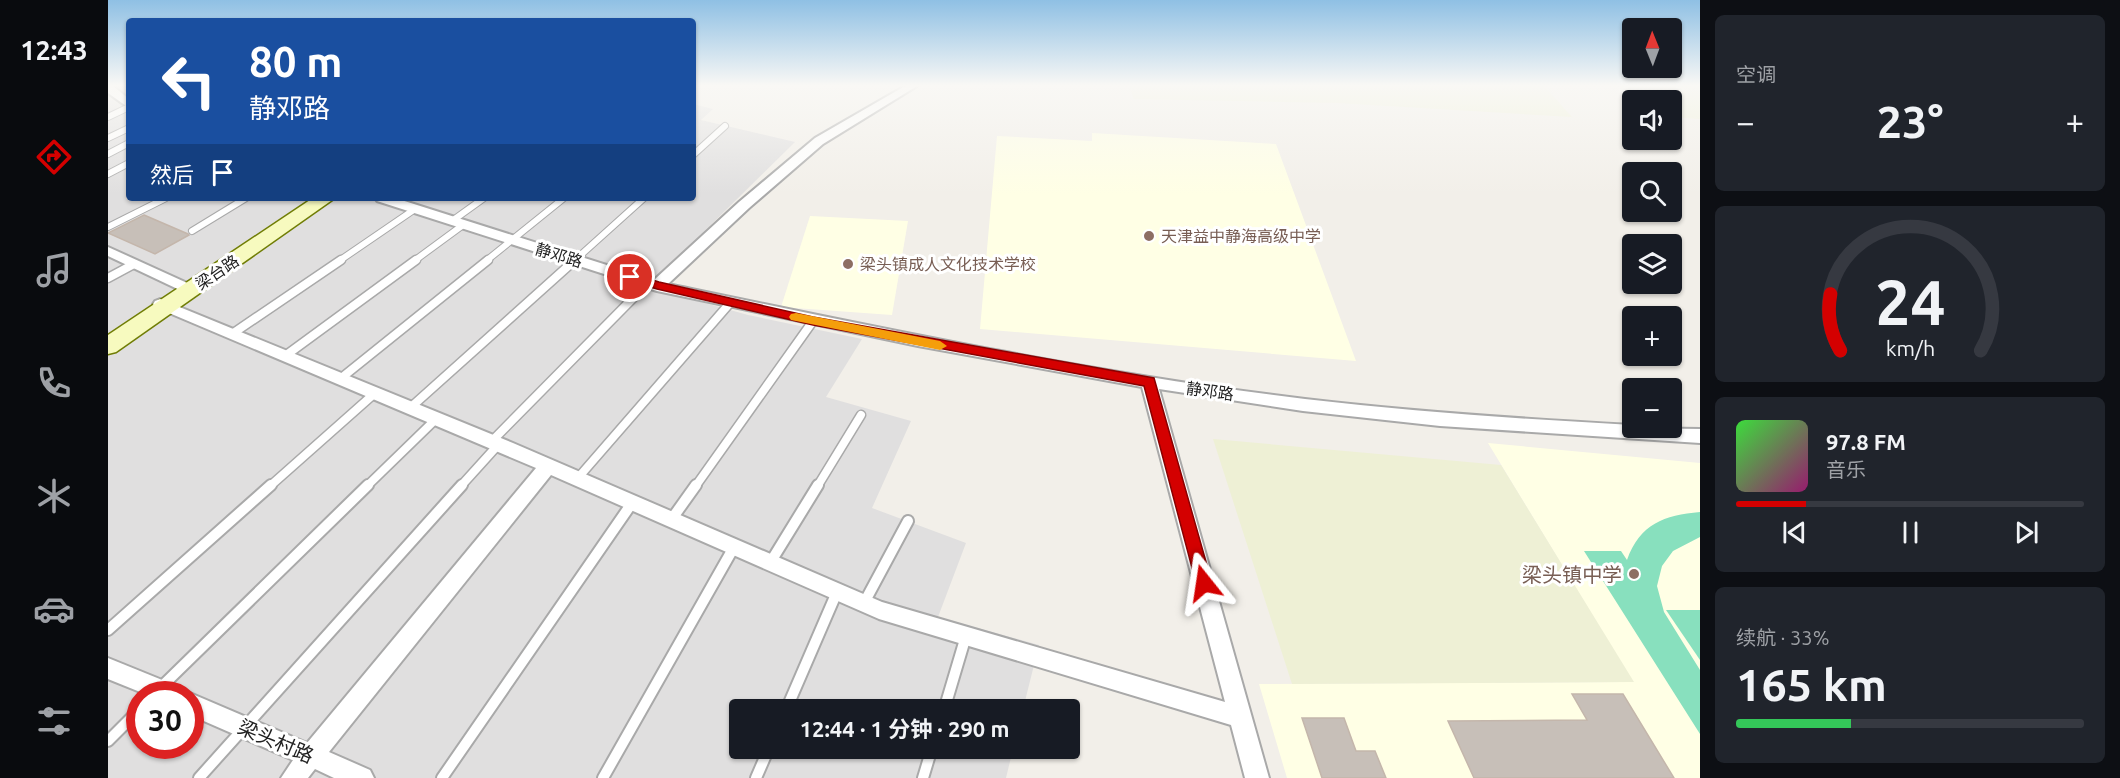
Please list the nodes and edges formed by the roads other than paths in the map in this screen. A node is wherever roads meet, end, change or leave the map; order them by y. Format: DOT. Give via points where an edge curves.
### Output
graph roads {
  1 [pos="851,122"];
  2 [pos="725,126"];
  3 [pos="126,129"];
  4 [pos="108,138"];
  5 [pos="126,145"];
  6 [pos="696,152"];
  7 [pos="108,154"];
  8 [pos="126,165"];
  9 [pos="108,174"];
  10 [pos="160,201"];
  11 [pos="241,201"];
  12 [pos="313,201"];
  13 [pos="321,201"];
  14 [pos="480,201"];
  15 [pos="560,201"];
  16 [pos="641,201"];
  17 [pos="407,204"];
  18 [pos="457,223"];
  19 [pos="108,226"];
  20 [pos="192,231"];
  21 [pos="512,241"];
  22 [pos="108,251"];
  23 [pos="575,260"];
  24 [pos="134,264"];
  25 [pos="108,278"];
  26 [pos="652,284"];
  27 [pos="188,289"];
  28 [pos="730,303"];
  29 [pos="163,306"];
  30 [pos="813,321"];
  31 [pos="232,334"];
  32 [pos="108,338"];
  33 [pos="108,346"];
  34 [pos="285,356"];
  35 [pos="340,379"];
  36 [pos="1149,382"];
  37 [pos="375,393"];
  38 [pos="410,408"];
  39 [pos="861,415"];
  40 [pos="436,419"];
  41 [pos="1700,436"];
  42 [pos="495,443"];
  43 [pos="548,466"];
  44 [pos="577,479"];
  45 [pos="632,503"];
  46 [pos="671,520"];
  47 [pos="908,521"];
  48 [pos="734,547"];
  49 [pos="770,562"];
  50 [pos="837,592"];
  51 [pos="864,603"];
  52 [pos="108,630"];
  53 [pos="966,636"];
  54 [pos="108,668"];
  55 [pos="136,681"];
  56 [pos="173,681"];
  57 [pos="791,699"];
  58 [pos="947,699"];
  59 [pos="204,710"];
  60 [pos="1240,717"];
  61 [pos="126,723"];
  62 [pos="244,727"];
  63 [pos="108,741"];
  64 [pos="311,756"];
  65 [pos="764,759"];
  66 [pos="929,759"];
  67 [pos="199,778"];
  68 [pos="293,778"];
  69 [pos="362,778"];
  70 [pos="442,778"];
  71 [pos="603,778"];
  72 [pos="756,778"];
  73 [pos="923,778"];
  74 [pos="1257,778"];
  1 -- 26 [label="street" via="819,141"];
  2 -- 6 [label="lane"];
  3 -- 4 [label="lane"];
  5 -- 7 [label="lane"];
  8 -- 9 [label="lane"];
  10 -- 19 [label="lane"];
  11 -- 20 [label="lane"];
  12 -- 27 [label="main road, 梁台路"];
  13 -- 27 [label="main road, 梁台路"];
  14 -- 18 [label="lane"];
  15 -- 21 [label="lane"];
  16 -- 23 [label="lane"];
  17 -- 18 [label="street, 静邓路"];
  17 -- 31 [label="lane"];
  18 -- 21 [label="street, 静邓路"];
  18 -- 34 [label="lane"];
  21 -- 23 [label="street, 静邓路"];
  21 -- 35 [label="lane"];
  22 -- 24 [label="street"];
  23 -- 26 [label="street, 静邓路"];
  23 -- 38 [label="lane"];
  24 -- 25 [label="lane"];
  24 -- 27 [label="street"];
  26 -- 28 [label="street, 静邓路"];
  26 -- 42 [label="lane"];
  27 -- 29 [label="main road, 梁台路"];
  28 -- 30 [label="street, 静邓路"];
  28 -- 44 [label="lane"];
  29 -- 31 [label="street"];
  29 -- 32 [label="main road, 梁台路"];
  29 -- 33 [label="main road, 梁台路"];
  30 -- 36 [label="street, 静邓路"];
  30 -- 46 [label="lane"];
  31 -- 34 [label="street"];
  34 -- 35 [label="street"];
  35 -- 37 [label="street"];
  36 -- 41 [label="street, 静邓路" via="1440,420"];
  36 -- 60 [label="street"];
  37 -- 38 [label="street"];
  37 -- 52 [label="lane"];
  38 -- 40 [label="street"];
  39 -- 49 [label="lane"];
  40 -- 42 [label="street"];
  40 -- 56 [label="lane"];
  42 -- 43 [label="street"];
  42 -- 62 [label="lane"];
  43 -- 44 [label="street"];
  43 -- 64 [label="street"];
  44 -- 45 [label="street"];
  45 -- 46 [label="street"];
  45 -- 70 [label="lane"];
  46 -- 48 [label="street"];
  47 -- 51 [label="lane"];
  48 -- 49 [label="street"];
  48 -- 71 [label="lane"];
  49 -- 50 [label="street"];
  50 -- 51 [label="street"];
  50 -- 57 [label="lane"];
  51 -- 53 [label="street"];
  53 -- 58 [label="lane"];
  53 -- 60 [label="street"];
  54 -- 55 [label="street"];
  59 -- 62 [label="street, 梁头村路"];
  60 -- 74 [label="street"];
  61 -- 63 [label="lane"];
  62 -- 64 [label="street, 梁头村路"];
  62 -- 67 [label="lane"];
  64 -- 68 [label="street"];
  64 -- 69 [label="street, 梁头村路"];
  65 -- 72 [label="lane"];
  66 -- 73 [label="lane"];
}
